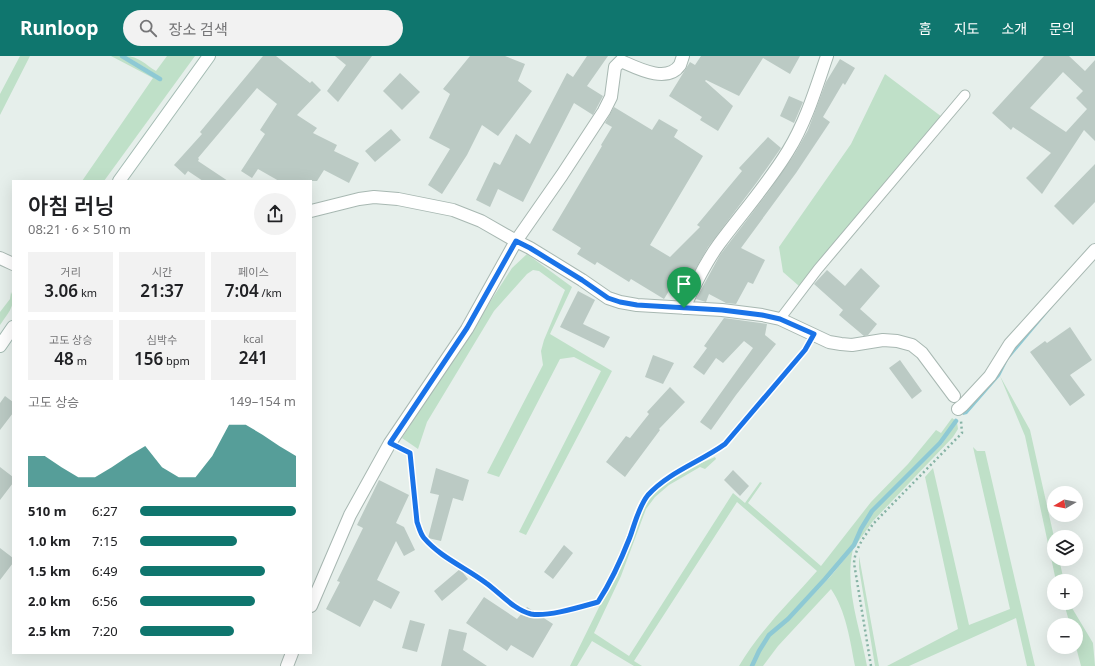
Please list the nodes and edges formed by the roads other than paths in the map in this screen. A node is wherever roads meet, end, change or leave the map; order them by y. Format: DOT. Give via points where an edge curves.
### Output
graph roads {
  1 [pos="209,56"];
  2 [pos="683,56"];
  3 [pos="827,56"];
  4 [pos="965,95"];
  5 [pos="120,180"];
  6 [pos="312,211"];
  7 [pos="516,241"];
  8 [pos="1095,250"];
  9 [pos="0,258"];
  10 [pos="12,264"];
  11 [pos="684,308"];
  12 [pos="780,319"];
  13 [pos="12,328"];
  14 [pos="0,346"];
  15 [pos="954,396"];
  16 [pos="958,409"];
  17 [pos="312,604"];
  18 [pos="292,654"];
  19 [pos="287,666"];
  1 -- 5 [label="street"];
  2 -- 7 [label="street" via="679,66 666,74 659,75 621,61 615,67 611,97 604,111"];
  3 -- 11 [label="street" via="804,120 792,145 719,245"];
  4 -- 12 [label="lane" via="818,269"];
  6 -- 7 [label="street" via="359,199 398,198 453,210 481,221"];
  7 -- 11 [label="street" via="608,298 637,305"];
  7 -- 17 [label="street" via="467,328 390,443 350,515"];
  8 -- 16 [label="street" via="1010,344 990,376"];
  9 -- 10 [label="street"];
  11 -- 12 [label="street" via="722,310"];
  12 -- 15 [label="street" via="829,342 852,345 883,340 912,345 922,353"];
  13 -- 14 [label="street"];
  18 -- 19 [label="street"];
}
